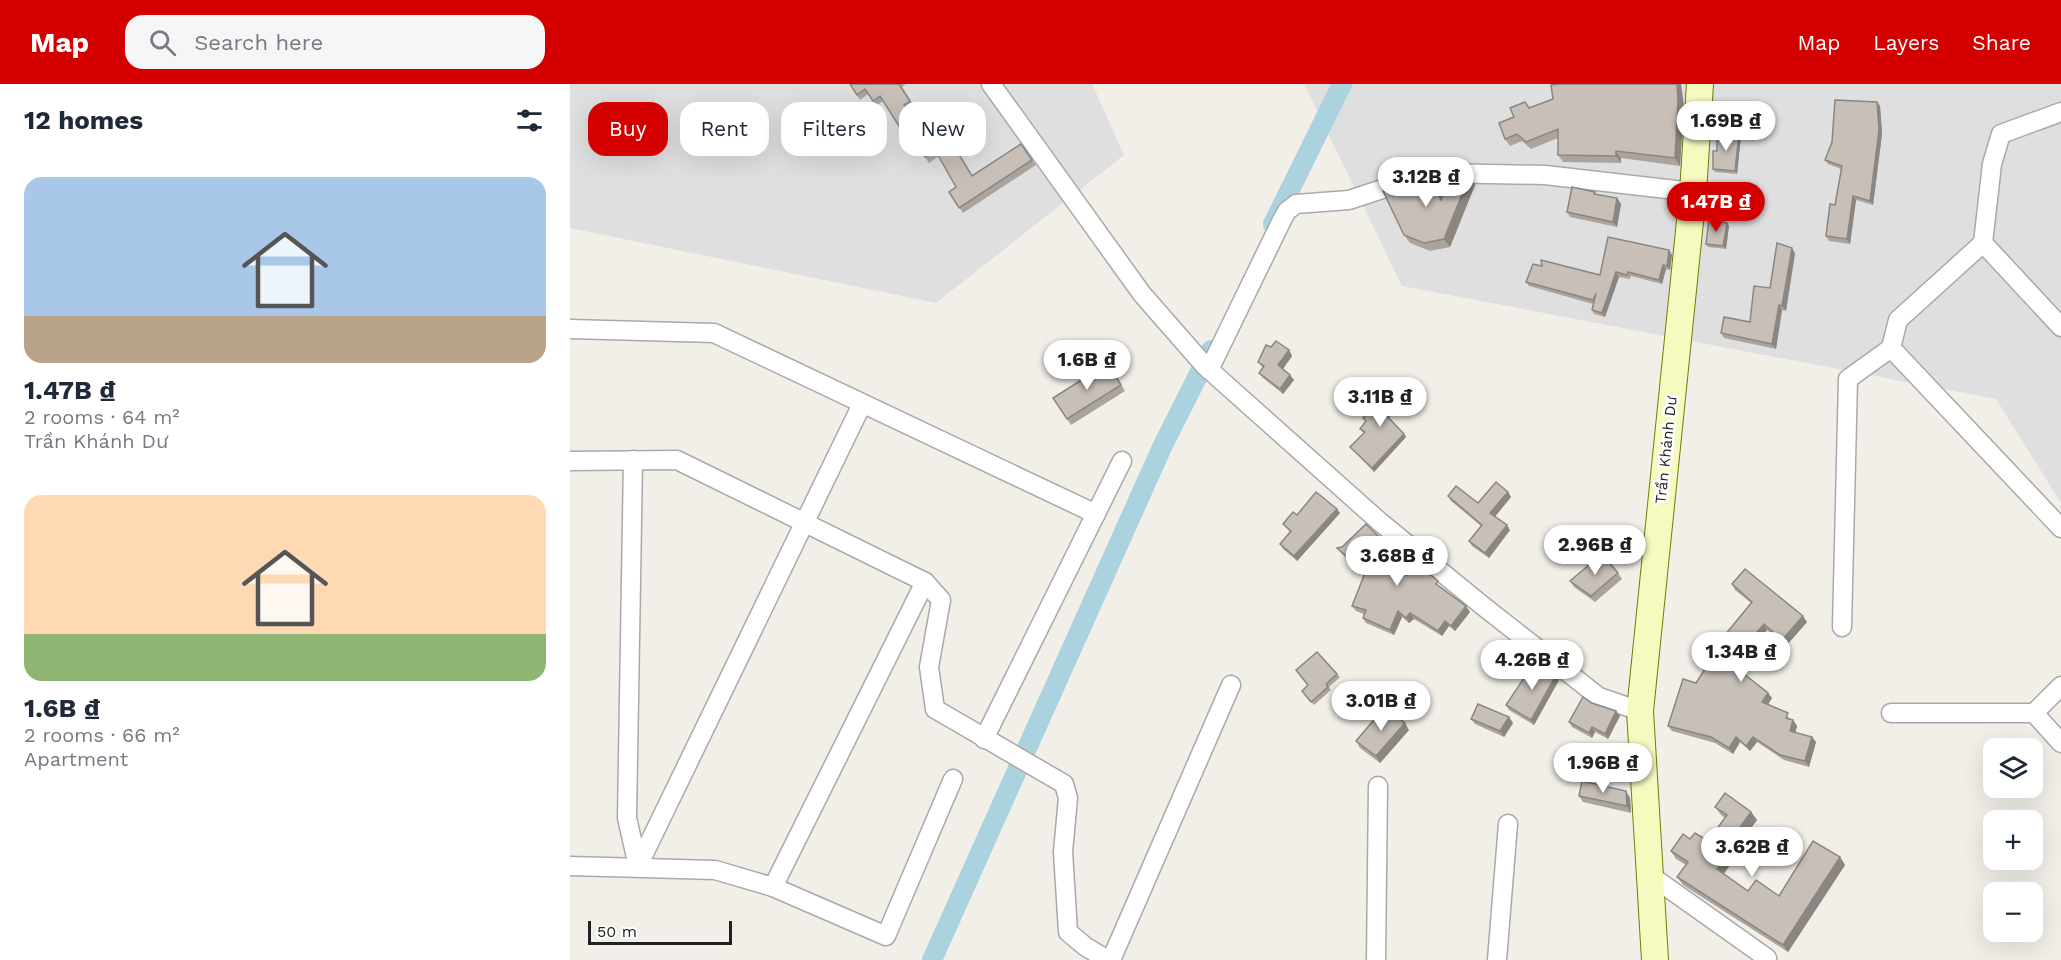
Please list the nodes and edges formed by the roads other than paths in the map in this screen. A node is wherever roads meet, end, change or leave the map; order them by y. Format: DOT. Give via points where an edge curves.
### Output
graph roads {
  1 [pos="991,84"];
  2 [pos="1700,84"];
  3 [pos="2061,112"];
  4 [pos="1693,192"];
  5 [pos="1983,243"];
  6 [pos="2061,327"];
  7 [pos="570,328"];
  8 [pos="1891,348"];
  9 [pos="1204,364"];
  10 [pos="862,404"];
  11 [pos="633,460"];
  12 [pos="570,461"];
  13 [pos="1122,461"];
  14 [pos="1096,514"];
  15 [pos="806,523"];
  16 [pos="2061,528"];
  17 [pos="926,582"];
  18 [pos="1842,627"];
  19 [pos="1231,685"];
  20 [pos="2061,686"];
  21 [pos="1640,711"];
  22 [pos="1891,713"];
  23 [pos="2034,713"];
  24 [pos="984,739"];
  25 [pos="2061,743"];
  26 [pos="953,779"];
  27 [pos="1378,786"];
  28 [pos="1508,824"];
  29 [pos="570,866"];
  30 [pos="638,866"];
  31 [pos="1647,873"];
  32 [pos="773,887"];
  33 [pos="1767,958"];
  34 [pos="1110,960"];
  35 [pos="1376,960"];
  36 [pos="1497,960"];
  37 [pos="1655,960"];
  1 -- 9 [label="street" via="1142,294"];
  2 -- 4 [label="street, Trần Khánh Dư"];
  3 -- 5 [label="street" via="2001,134 1992,164"];
  4 -- 9 [label="street" via="1545,175 1442,172 1349,200 1296,204 1287,211"];
  4 -- 21 [label="street, Trần Khánh Dư"];
  5 -- 6 [label="street"];
  5 -- 8 [label="street" via="1898,320"];
  7 -- 10 [label="street" via="714,333"];
  8 -- 16 [label="street"];
  8 -- 18 [label="street" via="1848,379"];
  9 -- 21 [label="street" via="1380,522 1491,613 1599,697"];
  10 -- 14 [label="street"];
  10 -- 15 [label="street"];
  11 -- 12 [label="street"];
  11 -- 15 [label="street" via="677,460"];
  11 -- 30 [label="street" via="627,818"];
  13 -- 14 [label="street"];
  14 -- 24 [label="street"];
  15 -- 17 [label="street"];
  15 -- 30 [label="street"];
  17 -- 24 [label="street" via="941,600 929,667 935,709"];
  17 -- 32 [label="street"];
  19 -- 34 [label="street"];
  20 -- 23 [label="street"];
  21 -- 31 [label="street, Trần Khánh Dư"];
  22 -- 23 [label="street"];
  23 -- 25 [label="street"];
  24 -- 34 [label="street" via="1064,784 1068,798 1063,852 1068,932"];
  26 -- 32 [label="street" via="886,936"];
  27 -- 35 [label="street"];
  28 -- 36 [label="street"];
  29 -- 30 [label="street"];
  30 -- 32 [label="street" via="715,870"];
  31 -- 33 [label="street"];
  31 -- 37 [label="street, Trần Khánh Dư"];
}
